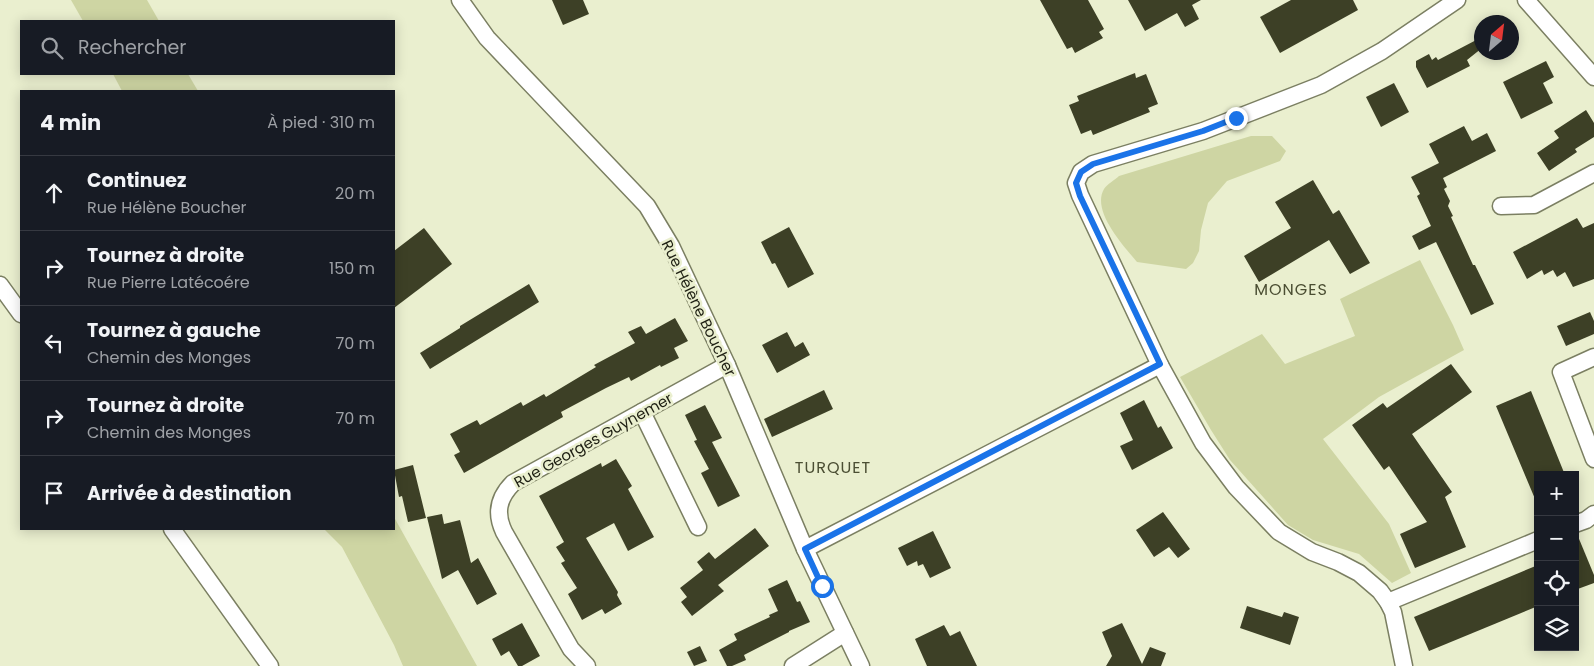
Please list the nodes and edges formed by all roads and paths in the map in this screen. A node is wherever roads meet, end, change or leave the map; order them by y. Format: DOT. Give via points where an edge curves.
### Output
graph roads {
  1 [pos="460,0"];
  2 [pos="1456,0"];
  3 [pos="1526,0"];
  4 [pos="1594,77"];
  5 [pos="1594,173"];
  6 [pos="1501,206"];
  7 [pos="0,285"];
  8 [pos="20,313"];
  9 [pos="1594,357"];
  10 [pos="727,364"];
  11 [pos="1160,364"];
  12 [pos="642,412"];
  13 [pos="1594,460"];
  14 [pos="1594,514"];
  15 [pos="1579,523"];
  16 [pos="698,527"];
  17 [pos="173,530"];
  18 [pos="1534,542"];
  19 [pos="805,549"];
  20 [pos="1388,602"];
  21 [pos="845,633"];
  22 [pos="270,666"];
  23 [pos="587,666"];
  24 [pos="794,666"];
  25 [pos="861,666"];
  26 [pos="1404,666"];
  1 -- 10 [label="street, Rue Hélène Boucher" via="487,38 647,206 671,246"];
  2 -- 11 [label="street" via="1382,51 1321,85 1203,131 1093,164 1081,172 1076,183 1080,196"];
  3 -- 4 [label="street"];
  5 -- 6 [label="street" via="1534,205"];
  7 -- 8 [label="street"];
  9 -- 13 [label="street" via="1561,372"];
  10 -- 12 [label="street, Rue Georges Guynemer"];
  10 -- 19 [label="street, Rue Hélène Boucher"];
  11 -- 19 [label="street"];
  11 -- 20 [label="street" via="1203,443 1236,487 1267,520 1279,532 1312,552 1358,573"];
  12 -- 16 [label="street"];
  12 -- 23 [label="street, Rue Georges Guynemer" via="513,483 500,500 498,511 504,532 571,649"];
  14 -- 15 [label="street"];
  17 -- 22 [label="street"];
  18 -- 20 [label="street"];
  19 -- 21 [label="street, Rue Hélène Boucher"];
  20 -- 26 [label="street"];
  21 -- 24 [label="street"];
  21 -- 25 [label="street, Rue Hélène Boucher"];
}
